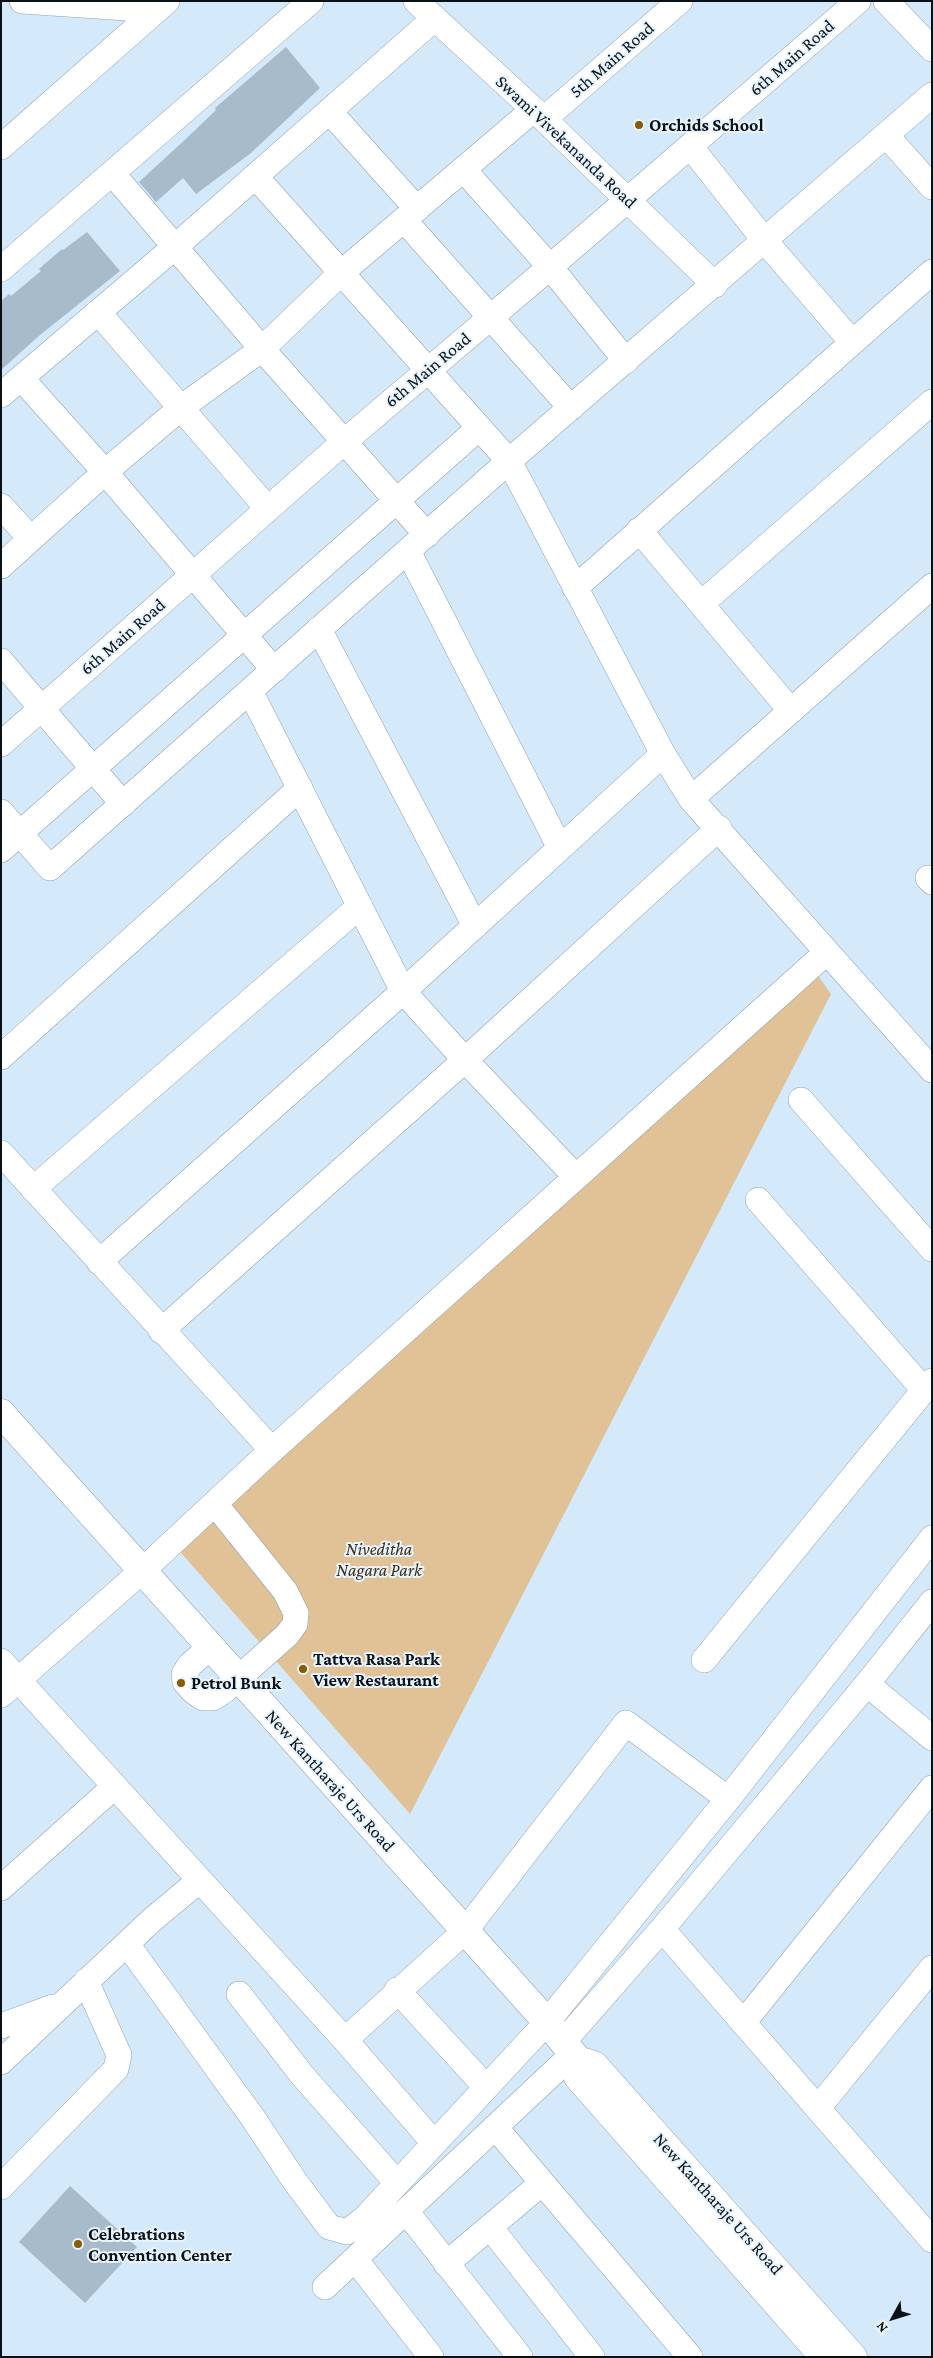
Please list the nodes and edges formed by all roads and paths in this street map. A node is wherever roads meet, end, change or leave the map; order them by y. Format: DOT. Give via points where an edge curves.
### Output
graph roads {
  1 [pos="22,1"];
  2 [pos="311,1"];
  3 [pos="416,1"];
  4 [pos="680,1"];
  5 [pos="858,1"];
  6 [pos="886,1"];
  7 [pos="162,6"];
  8 [pos="434,19"];
  9 [pos="932,49"];
  10 [pos="932,95"];
  11 [pos="329,111"];
  12 [pos="538,115"];
  13 [pos="886,135"];
  14 [pos="690,146"];
  15 [pos="1,147"];
  16 [pos="464,169"];
  17 [pos="112,173"];
  18 [pos="255,176"];
  19 [pos="932,187"];
  20 [pos="628,200"];
  21 [pos="410,214"];
  22 [pos="765,241"];
  23 [pos="176,246"];
  24 [pos="550,268"];
  25 [pos="1,269"];
  26 [pos="341,274"];
  27 [pos="929,280"];
  28 [pos="715,285"];
  29 [pos="98,312"];
  30 [pos="490,317"];
  31 [pos="852,342"];
  32 [pos="262,349"];
  33 [pos="626,361"];
  34 [pos="428,370"];
  35 [pos="21,378"];
  36 [pos="1,395"];
  37 [pos="932,402"];
  38 [pos="182,407"];
  39 [pos="571,408"];
  40 [pos="478,428"];
  41 [pos="345,440"];
  42 [pos="509,461"];
  43 [pos="105,472"];
  44 [pos="396,500"];
  45 [pos="1,506"];
  46 [pos="268,509"];
  47 [pos="639,530"];
  48 [pos="427,535"];
  49 [pos="31,539"];
  50 [pos="408,551"];
  51 [pos="1,566"];
  52 [pos="193,575"];
  53 [pos="932,586"];
  54 [pos="575,588"];
  55 [pos="701,604"];
  56 [pos="319,629"];
  57 [pos="244,634"];
  58 [pos="1,662"];
  59 [pos="274,670"];
  60 [pos="250,691"];
  61 [pos="42,708"];
  62 [pos="791,711"];
  63 [pos="1,744"];
  64 [pos="663,754"];
  65 [pos="92,768"];
  66 [pos="300,788"];
  67 [pos="691,799"];
  68 [pos="123,804"];
  69 [pos="1,812"];
  70 [pos="718,828"];
  71 [pos="20,833"];
  72 [pos="560,848"];
  73 [pos="1,850"];
  74 [pos="360,906"];
  75 [pos="474,926"];
  76 [pos="827,952"];
  77 [pos="403,991"];
  78 [pos="1,1057"];
  79 [pos="465,1060"];
  80 [pos="932,1070"];
  81 [pos="801,1100"];
  82 [pos="1,1153"];
  83 [pos="575,1176"];
  84 [pos="33,1189"];
  85 [pos="758,1200"];
  86 [pos="932,1249"];
  87 [pos="100,1262"];
  88 [pos="161,1331"];
  89 [pos="928,1385"];
  90 [pos="1,1413"];
  91 [pos="272,1450"];
  92 [pos="224,1515"];
  93 [pos="932,1538"];
  94 [pos="144,1570"];
  95 [pos="932,1602"];
  96 [pos="210,1647"];
  97 [pos="704,1660"];
  98 [pos="1,1661"];
  99 [pos="238,1678"];
  100 [pos="867,1684"];
  101 [pos="9,1687"];
  102 [pos="932,1738"];
  103 [pos="114,1787"];
  104 [pos="932,1788"];
  105 [pos="728,1799"];
  106 [pos="200,1880"];
  107 [pos="1,1888"];
  108 [pos="662,1929"];
  109 [pos="464,1931"];
  110 [pos="127,1944"];
  111 [pos="932,1968"];
  112 [pos="86,1980"];
  113 [pos="397,1990"];
  114 [pos="240,1994"];
  115 [pos="64,2002"];
  116 [pos="743,2023"];
  117 [pos="1,2026"];
  118 [pos="345,2040"];
  119 [pos="565,2045"];
  120 [pos="1,2062"];
  121 [pos="486,2087"];
  122 [pos="818,2108"];
  123 [pos="495,2127"];
  124 [pos="434,2143"];
  125 [pos="397,2183"];
  126 [pos="542,2183"];
  127 [pos="1,2187"];
  128 [pos="406,2211"];
  129 [pos="490,2227"];
  130 [pos="932,2240"];
  131 [pos="355,2259"];
  132 [pos="446,2264"];
  133 [pos="325,2287"];
  134 [pos="431,2357"];
  135 [pos="520,2357"];
  136 [pos="592,2357"];
  137 [pos="690,2357"];
  138 [pos="824,2357"];
  139 [pos="852,2357"];
  1 -- 7 [label="street"];
  2 -- 17 [label="street"];
  3 -- 8 [label="street, Swami Vivekananda Road"];
  4 -- 12 [label="street, 5th Main Road"];
  5 -- 14 [label="street, 6th Main Road"];
  6 -- 9 [label="street"];
  7 -- 15 [label="street"];
  8 -- 11 [label="street"];
  8 -- 12 [label="street, Swami Vivekananda Road"];
  10 -- 13 [label="street"];
  11 -- 18 [label="street"];
  11 -- 21 [label="street"];
  12 -- 16 [label="street, 5th Main Road"];
  12 -- 20 [label="street, Swami Vivekananda Road"];
  13 -- 19 [label="street"];
  13 -- 22 [label="street"];
  14 -- 20 [label="street, 6th Main Road"];
  14 -- 22 [label="street"];
  16 -- 21 [label="street, 5th Main Road"];
  16 -- 24 [label="street"];
  17 -- 23 [label="street"];
  17 -- 25 [label="street"];
  18 -- 23 [label="street"];
  18 -- 26 [label="street"];
  20 -- 24 [label="street, 6th Main Road"];
  20 -- 28 [label="street, Swami Vivekananda Road"];
  21 -- 26 [label="street, 5th Main Road"];
  21 -- 30 [label="street"];
  22 -- 28 [label="street"];
  22 -- 31 [label="street"];
  23 -- 29 [label="street"];
  23 -- 32 [label="street"];
  24 -- 30 [label="street, 6th Main Road"];
  24 -- 33 [label="street"];
  26 -- 32 [label="street, 5th Main Road"];
  26 -- 34 [label="street"];
  27 -- 31 [label="street"];
  28 -- 33 [label="street"];
  29 -- 35 [label="street"];
  29 -- 38 [label="street"];
  30 -- 34 [label="street, 6th Main Road"];
  30 -- 39 [label="street"];
  31 -- 47 [label="street"];
  32 -- 38 [label="street, 5th Main Road"];
  32 -- 41 [label="street"];
  33 -- 39 [label="street"];
  34 -- 40 [label="street"];
  34 -- 41 [label="street, 6th Main Road"];
  35 -- 36 [label="street"];
  35 -- 43 [label="street"];
  37 -- 55 [label="street"];
  38 -- 43 [label="street, 5th Main Road"];
  38 -- 46 [label="street"];
  39 -- 42 [label="street"];
  40 -- 42 [label="street"];
  40 -- 44 [label="street"];
  41 -- 44 [label="street"];
  41 -- 46 [label="street, 6th Main Road"];
  42 -- 48 [label="street"];
  42 -- 54 [label="street"];
  43 -- 49 [label="street, 5th Main Road"];
  43 -- 52 [label="street"];
  44 -- 48 [label="street"];
  44 -- 57 [label="street"];
  45 -- 49 [label="street"];
  46 -- 52 [label="street, 6th Main Road"];
  47 -- 54 [label="street"];
  47 -- 55 [label="street"];
  48 -- 50 [label="street"];
  49 -- 51 [label="street, 5th Main Road"];
  50 -- 56 [label="street"];
  50 -- 72 [label="street"];
  52 -- 57 [label="street"];
  52 -- 61 [label="street, 6th Main Road"];
  53 -- 62 [label="street"];
  54 -- 64 [label="street"];
  55 -- 62 [label="street"];
  56 -- 59 [label="street"];
  56 -- 75 [label="street"];
  57 -- 59 [label="street"];
  57 -- 65 [label="street"];
  58 -- 61 [label="street"];
  59 -- 60 [label="street"];
  60 -- 66 [label="street"];
  60 -- 68 [label="street"];
  61 -- 63 [label="street, 6th Main Road"];
  61 -- 65 [label="street"];
  62 -- 67 [label="street"];
  64 -- 67 [label="street"];
  64 -- 72 [label="street"];
  65 -- 68 [label="street"];
  65 -- 71 [label="street"];
  66 -- 74 [label="street"];
  66 -- 78 [label="street"];
  67 -- 70 [label="street"];
  68 -- 71 [label="street" via="50,868"];
  69 -- 71 [label="street"];
  70 -- 76 [label="street"];
  70 -- 79 [label="street"];
  71 -- 73 [label="street"];
  72 -- 75 [label="street"];
  74 -- 77 [label="street"];
  74 -- 84 [label="street"];
  75 -- 77 [label="street"];
  76 -- 80 [label="street"];
  76 -- 83 [label="street"];
  77 -- 79 [label="street"];
  77 -- 87 [label="street"];
  79 -- 83 [label="street"];
  79 -- 88 [label="street"];
  81 -- 86 [label="street"];
  82 -- 84 [label="street"];
  83 -- 91 [label="street"];
  84 -- 87 [label="street"];
  85 -- 89 [label="street"];
  87 -- 88 [label="street"];
  88 -- 91 [label="street"];
  89 -- 97 [label="street"];
  90 -- 94 [label="main road, New Kantharaje Urs Road"];
  91 -- 94 [label="street"];
  92 -- 99 [label="street" via="285,1591 296,1613 295,1624 287,1635"];
  93 -- 105 [label="street"];
  94 -- 96 [label="main road, New Kantharaje Urs Road"];
  94 -- 101 [label="street"];
  95 -- 100 [label="street"];
  96 -- 99 [label="main road, New Kantharaje Urs Road"];
  96 -- 99 [label="street" via="184,1674 185,1682 193,1691 203,1698 213,1698"];
  98 -- 101 [label="street"];
  99 -- 109 [label="main road, New Kantharaje Urs Road"];
  100 -- 102 [label="street"];
  100 -- 108 [label="street"];
  101 -- 103 [label="street"];
  103 -- 106 [label="street"];
  103 -- 107 [label="street"];
  104 -- 116 [label="street"];
  105 -- 109 [label="street" via="626,1723"];
  105 -- 119 [label="street"];
  106 -- 110 [label="street"];
  106 -- 118 [label="street"];
  108 -- 116 [label="street"];
  108 -- 119 [label="street"];
  109 -- 113 [label="street"];
  109 -- 119 [label="main road, New Kantharaje Urs Road"];
  110 -- 112 [label="street"];
  110 -- 125 [label="street" via="329,2227 347,2232 365,2218"];
  111 -- 122 [label="street"];
  112 -- 115 [label="street"];
  112 -- 127 [label="street" via="119,2055 116,2069"];
  113 -- 118 [label="street"];
  113 -- 121 [label="street"];
  114 -- 125 [label="street" via="302,2075"];
  115 -- 117 [label="street"];
  115 -- 120 [label="street"];
  116 -- 122 [label="street"];
  118 -- 124 [label="street"];
  119 -- 121 [label="street"];
  119 -- 123 [label="street"];
  119 -- 138 [label="main road, New Kantharaje Urs Road" via="578,2077"];
  119 -- 139 [label="main road, New Kantharaje Urs Road" via="594,2065"];
  121 -- 124 [label="street"];
  122 -- 130 [label="street"];
  123 -- 126 [label="street"];
  123 -- 128 [label="street"];
  124 -- 125 [label="street"];
  126 -- 129 [label="street"];
  126 -- 137 [label="street"];
  128 -- 131 [label="street"];
  128 -- 132 [label="street"];
  129 -- 132 [label="street"];
  129 -- 136 [label="street"];
  131 -- 133 [label="street"];
  131 -- 134 [label="street"];
  132 -- 135 [label="street"];
}
